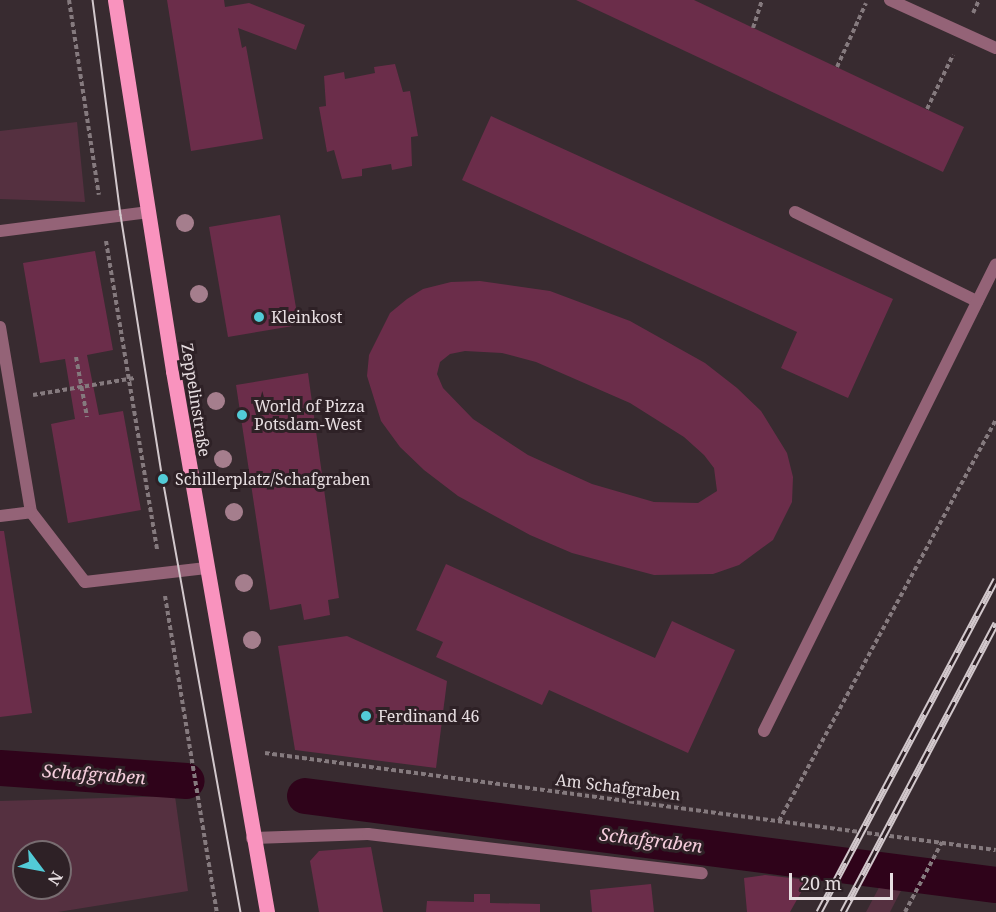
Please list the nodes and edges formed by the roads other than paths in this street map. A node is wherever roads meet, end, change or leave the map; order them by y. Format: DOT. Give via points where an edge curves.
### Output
graph roads {
  1 [pos="115,0"];
  2 [pos="890,0"];
  3 [pos="996,48"];
  4 [pos="149,212"];
  5 [pos="795,212"];
  6 [pos="0,231"];
  7 [pos="996,264"];
  8 [pos="977,301"];
  9 [pos="0,327"];
  10 [pos="31,512"];
  11 [pos="0,516"];
  12 [pos="206,568"];
  13 [pos="764,731"];
  14 [pos="252,838"];
  15 [pos="702,873"];
  16 [pos="266,912"];
  1 -- 4 [label="main road, Zeppelinstraße"];
  2 -- 3 [label="street"];
  4 -- 6 [label="street"];
  4 -- 12 [label="main road, Zeppelinstraße"];
  5 -- 8 [label="street"];
  7 -- 8 [label="street"];
  8 -- 13 [label="street"];
  9 -- 10 [label="street"];
  10 -- 11 [label="street"];
  10 -- 12 [label="street" via="85,582"];
  12 -- 14 [label="main road, Zeppelinstraße"];
  14 -- 15 [label="street" via="368,834"];
  14 -- 16 [label="main road, Zeppelinstraße"];
}
